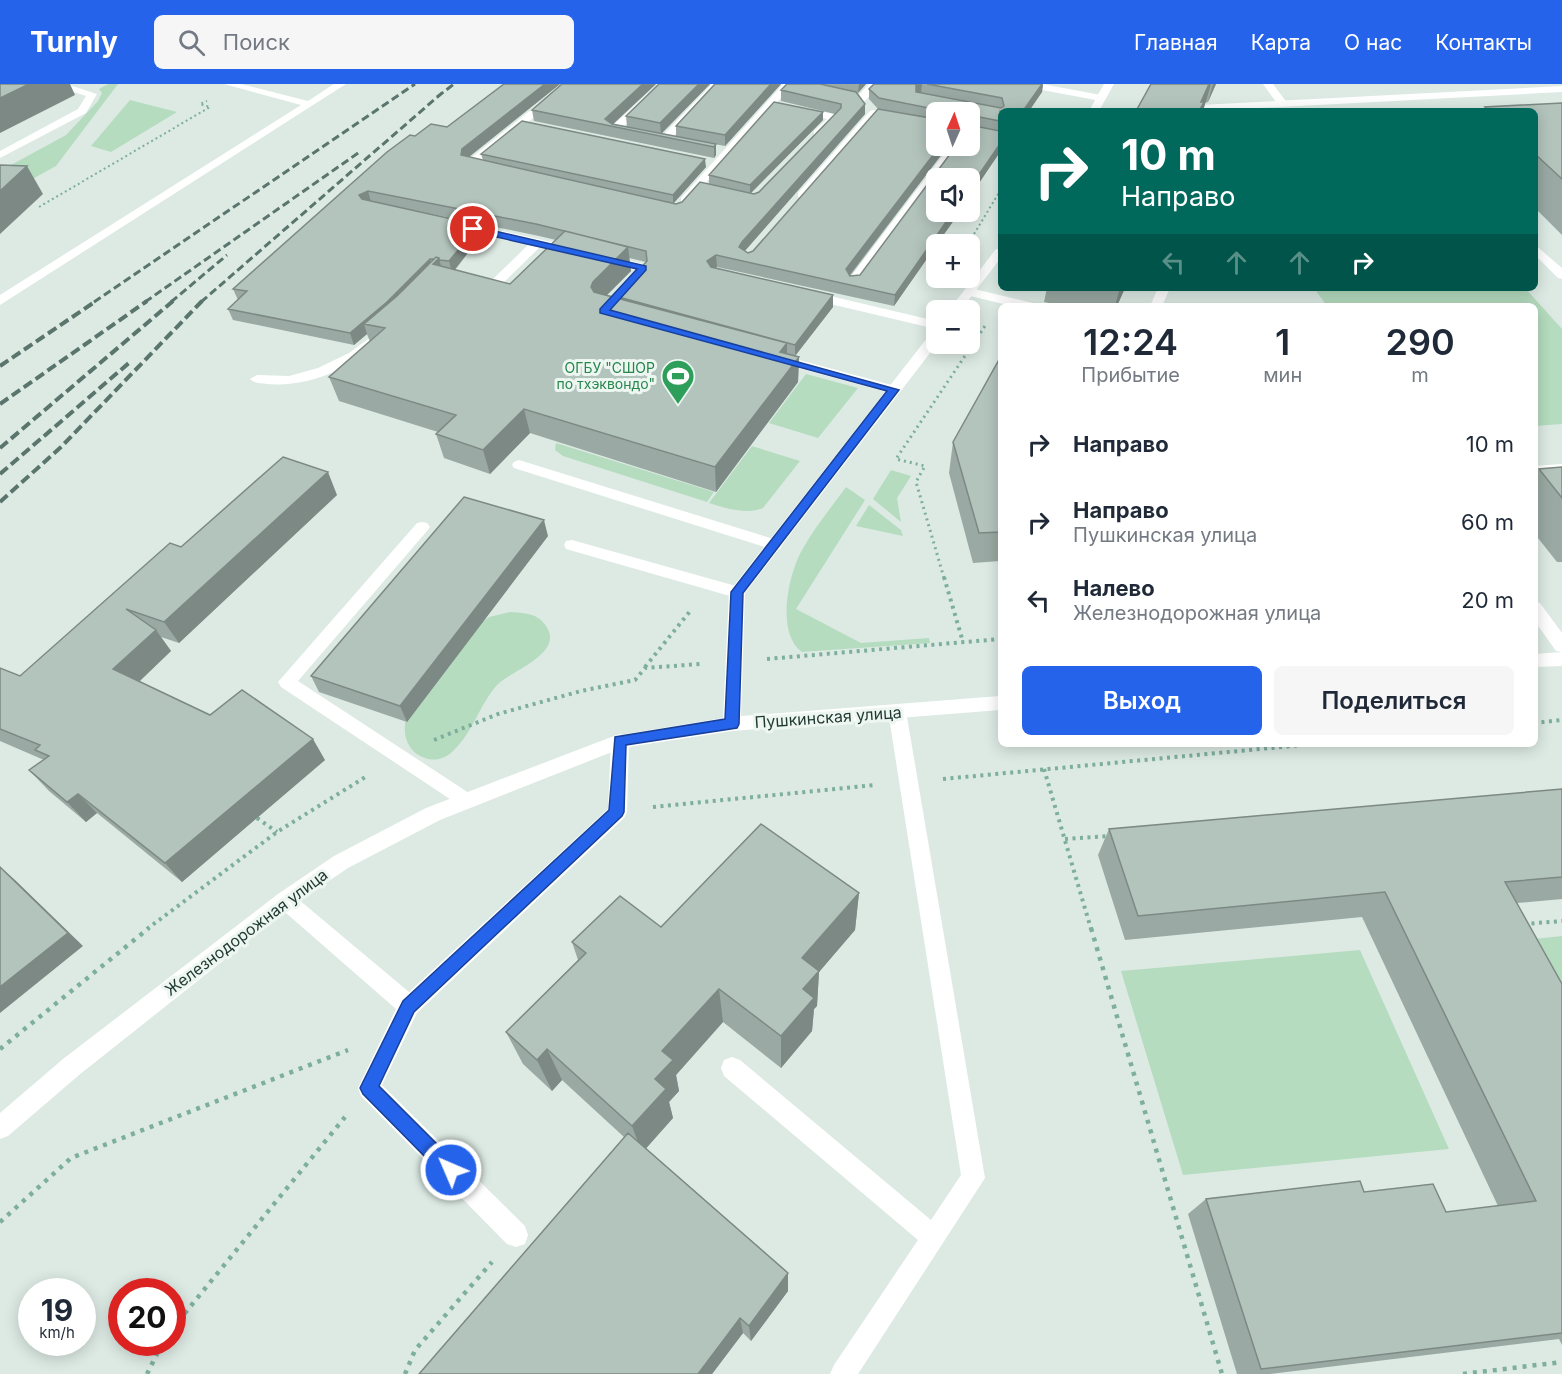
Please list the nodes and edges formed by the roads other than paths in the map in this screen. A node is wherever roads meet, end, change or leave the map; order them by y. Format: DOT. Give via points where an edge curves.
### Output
graph roads {
  1 [pos="55,84"];
  2 [pos="341,84"];
  3 [pos="569,84"];
  4 [pos="664,84"];
  5 [pos="718,84"];
  6 [pos="788,84"];
  7 [pos="875,84"];
  8 [pos="1026,84"];
  9 [pos="1109,84"];
  10 [pos="1268,84"];
  11 [pos="231,85"];
  12 [pos="1562,89"];
  13 [pos="1101,98"];
  14 [pos="310,104"];
  15 [pos="1283,104"];
  16 [pos="781,106"];
  17 [pos="1096,108"];
  18 [pos="1224,108"];
  19 [pos="810,142"];
  20 [pos="0,155"];
  21 [pos="948,156"];
  22 [pos="493,169"];
  23 [pos="795,203"];
  24 [pos="676,210"];
  25 [pos="449,224"];
  26 [pos="538,242"];
  27 [pos="1538,251"];
  28 [pos="998,255"];
  29 [pos="1562,275"];
  30 [pos="460,279"];
  31 [pos="853,282"];
  32 [pos="797,292"];
  33 [pos="969,292"];
  34 [pos="619,294"];
  35 [pos="963,300"];
  36 [pos="0,301"];
  37 [pos="1015,303"];
  38 [pos="926,323"];
  39 [pos="386,328"];
  40 [pos="926,349"];
  41 [pos="759,353"];
  42 [pos="257,379"];
  43 [pos="894,390"];
  44 [pos="519,465"];
  45 [pos="1562,469"];
  46 [pos="1538,471"];
  47 [pos="422,526"];
  48 [pos="572,545"];
  49 [pos="774,545"];
  50 [pos="737,592"];
  51 [pos="1538,613"];
  52 [pos="1562,646"];
  53 [pos="1562,659"];
  54 [pos="1538,661"];
  55 [pos="998,703"];
  56 [pos="897,711"];
  57 [pos="732,724"];
  58 [pos="620,741"];
  59 [pos="465,801"];
  60 [pos="285,900"];
  61 [pos="409,1006"];
  62 [pos="732,1068"];
  63 [pos="0,1128"];
  64 [pos="516,1235"];
  65 [pos="934,1238"];
  66 [pos="843,1374"];
  1 -- 20 [label="street" via="92,94 82,111"];
  2 -- 14 [label="street"];
  3 -- 22 [label="street" via="527,124 470,164"];
  4 -- 5 [label="street" via="614,130 660,139"];
  6 -- 16 [label="street"];
  7 -- 23 [label="street" via="855,98 879,114"];
  8 -- 13 [label="street"];
  9 -- 13 [label="street"];
  10 -- 15 [label="street"];
  11 -- 14 [label="street"];
  12 -- 15 [label="street"];
  13 -- 17 [label="street"];
  14 -- 36 [label="street"];
  15 -- 18 [label="street"];
  16 -- 19 [label="street" via="834,117"];
  16 -- 24 [label="street" via="723,151 712,162 703,188"];
  21 -- 31 [label="street"];
  25 -- 26 [label="street"];
  26 -- 30 [label="street" via="493,286"];
  26 -- 34 [label="street" via="643,268"];
  27 -- 29 [label="street"];
  28 -- 33 [label="street"];
  32 -- 38 [label="street"];
  33 -- 35 [label="street"];
  33 -- 37 [label="street"];
  39 -- 42 [label="street" via="371,343 336,365 297,379"];
  40 -- 43 [label="street"];
  41 -- 43 [label="street"];
  43 -- 49 [label="street"];
  44 -- 49 [label="street"];
  45 -- 46 [label="street"];
  47 -- 59 [label="street" via="287,682"];
  48 -- 50 [label="street"];
  49 -- 50 [label="street"];
  50 -- 57 [label="street"];
  51 -- 52 [label="street"];
  53 -- 54 [label="street"];
  55 -- 56 [label="street, Пушкинская улица"];
  56 -- 57 [label="street, Пушкинская улица"];
  56 -- 65 [label="street" via="973,1178"];
  57 -- 58 [label="street, Пушкинская улица"];
  58 -- 59 [label="street, Железнодорожная улица"];
  58 -- 61 [label="street" via="616,812"];
  59 -- 60 [label="street, Железнодорожная улица" via="341,862"];
  60 -- 61 [label="street"];
  60 -- 63 [label="street, Железнодорожная улица" via="71,1067"];
  61 -- 64 [label="street" via="369,1088"];
  62 -- 65 [label="street"];
  65 -- 66 [label="street"];
}
